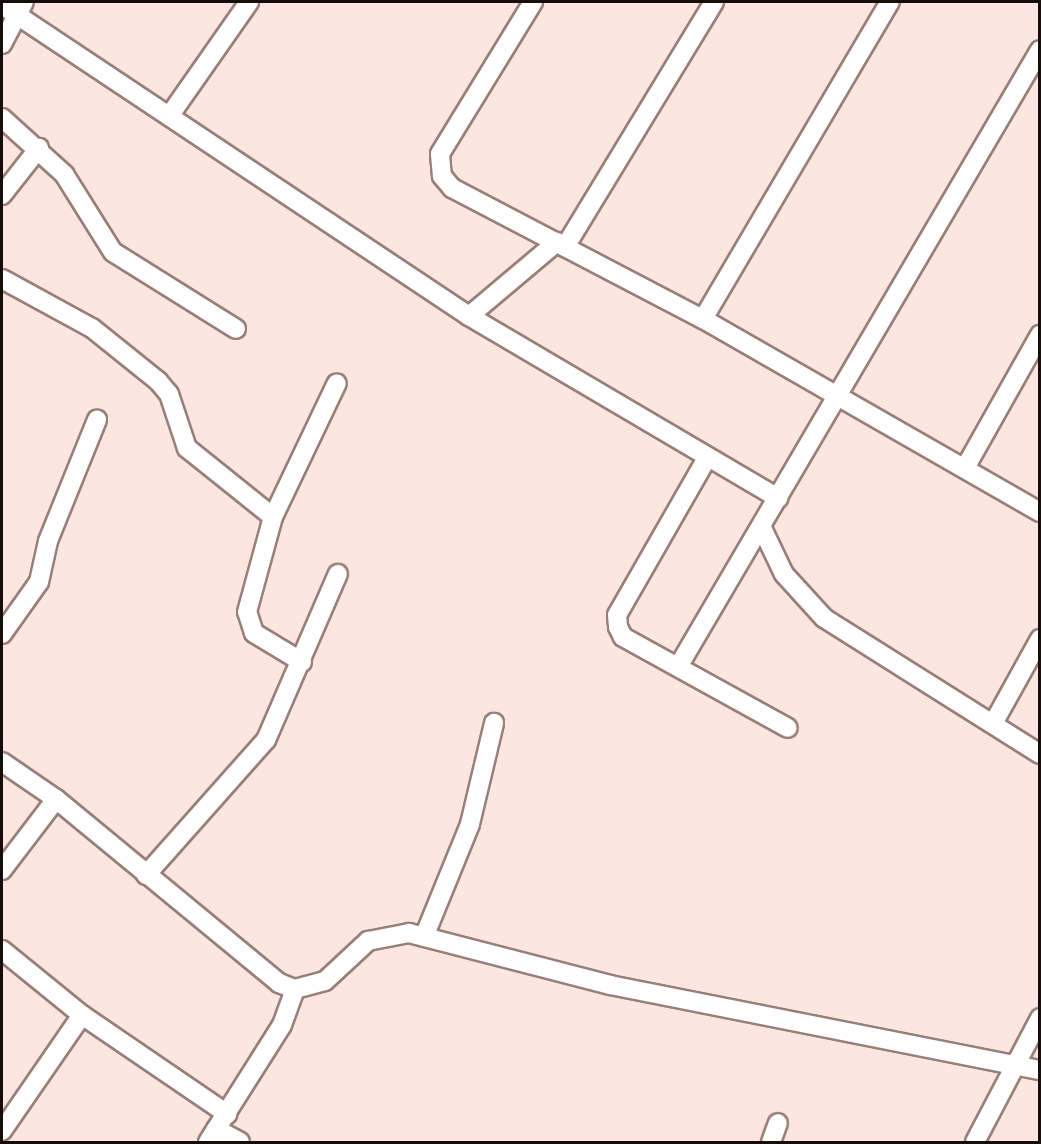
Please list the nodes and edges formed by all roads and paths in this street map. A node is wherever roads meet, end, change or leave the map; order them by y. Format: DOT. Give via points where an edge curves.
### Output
graph roads {
  1 [pos="249,2"];
  2 [pos="533,2"];
  3 [pos="714,2"];
  4 [pos="890,2"];
  5 [pos="2,5"];
  6 [pos="21,9"];
  7 [pos="2,44"];
  8 [pos="1040,50"];
  9 [pos="170,115"];
  10 [pos="2,118"];
  11 [pos="39,148"];
  12 [pos="2,195"];
  13 [pos="561,245"];
  14 [pos="2,279"];
  15 [pos="469,316"];
  16 [pos="703,319"];
  17 [pos="236,329"];
  18 [pos="1040,335"];
  19 [pos="337,383"];
  20 [pos="839,394"];
  21 [pos="97,420"];
  22 [pos="707,458"];
  23 [pos="965,468"];
  24 [pos="777,498"];
  25 [pos="1040,512"];
  26 [pos="273,517"];
  27 [pos="761,526"];
  28 [pos="338,574"];
  29 [pos="2,634"];
  30 [pos="1040,639"];
  31 [pos="302,662"];
  32 [pos="678,667"];
  33 [pos="994,722"];
  34 [pos="494,723"];
  35 [pos="788,728"];
  36 [pos="1040,754"];
  37 [pos="2,762"];
  38 [pos="56,799"];
  39 [pos="2,870"];
  40 [pos="146,875"];
  41 [pos="424,937"];
  42 [pos="2,950"];
  43 [pos="295,989"];
  44 [pos="82,1015"];
  45 [pos="1040,1018"];
  46 [pos="1017,1065"];
  47 [pos="1040,1070"];
  48 [pos="227,1114"];
  49 [pos="778,1123"];
  50 [pos="2,1131"];
  51 [pos="212,1136"];
  52 [pos="240,1143"];
  53 [pos="771,1143"];
  54 [pos="975,1143"];
  1 -- 9 [label="street"];
  2 -- 13 [label="street" via="439,163 452,188"];
  3 -- 13 [label="street"];
  4 -- 16 [label="street"];
  5 -- 6 [label="street"];
  6 -- 7 [label="street"];
  6 -- 9 [label="street"];
  8 -- 20 [label="street"];
  9 -- 15 [label="street"];
  10 -- 11 [label="street"];
  11 -- 12 [label="street"];
  11 -- 17 [label="street" via="64,174 113,252"];
  13 -- 15 [label="street"];
  13 -- 16 [label="street"];
  14 -- 26 [label="street" via="92,328 158,381 169,394 187,448"];
  15 -- 22 [label="street"];
  16 -- 20 [label="street"];
  18 -- 23 [label="street"];
  19 -- 26 [label="street"];
  20 -- 23 [label="street"];
  20 -- 24 [label="street"];
  21 -- 29 [label="street" via="48,541 39,582"];
  22 -- 24 [label="street"];
  22 -- 32 [label="street" via="617,615 623,636"];
  23 -- 25 [label="street"];
  24 -- 27 [label="street"];
  26 -- 31 [label="street" via="248,623"];
  27 -- 32 [label="street"];
  27 -- 33 [label="street" via="784,574 824,618 951,702"];
  28 -- 31 [label="street"];
  30 -- 33 [label="street"];
  31 -- 40 [label="street" via="255,755"];
  32 -- 35 [label="street"];
  33 -- 36 [label="street"];
  34 -- 41 [label="street" via="470,825"];
  37 -- 38 [label="street"];
  38 -- 39 [label="street"];
  38 -- 40 [label="street"];
  40 -- 43 [label="street" via="279,983"];
  41 -- 43 [label="street" via="386,933 368,940 325,981"];
  41 -- 46 [label="street" via="610,985"];
  42 -- 44 [label="street"];
  43 -- 48 [label="street" via="282,1025"];
  44 -- 48 [label="street"];
  44 -- 50 [label="street"];
  45 -- 46 [label="street"];
  46 -- 47 [label="street"];
  46 -- 54 [label="street"];
  48 -- 51 [label="street"];
  49 -- 53 [label="street"];
  51 -- 52 [label="street"];
}
